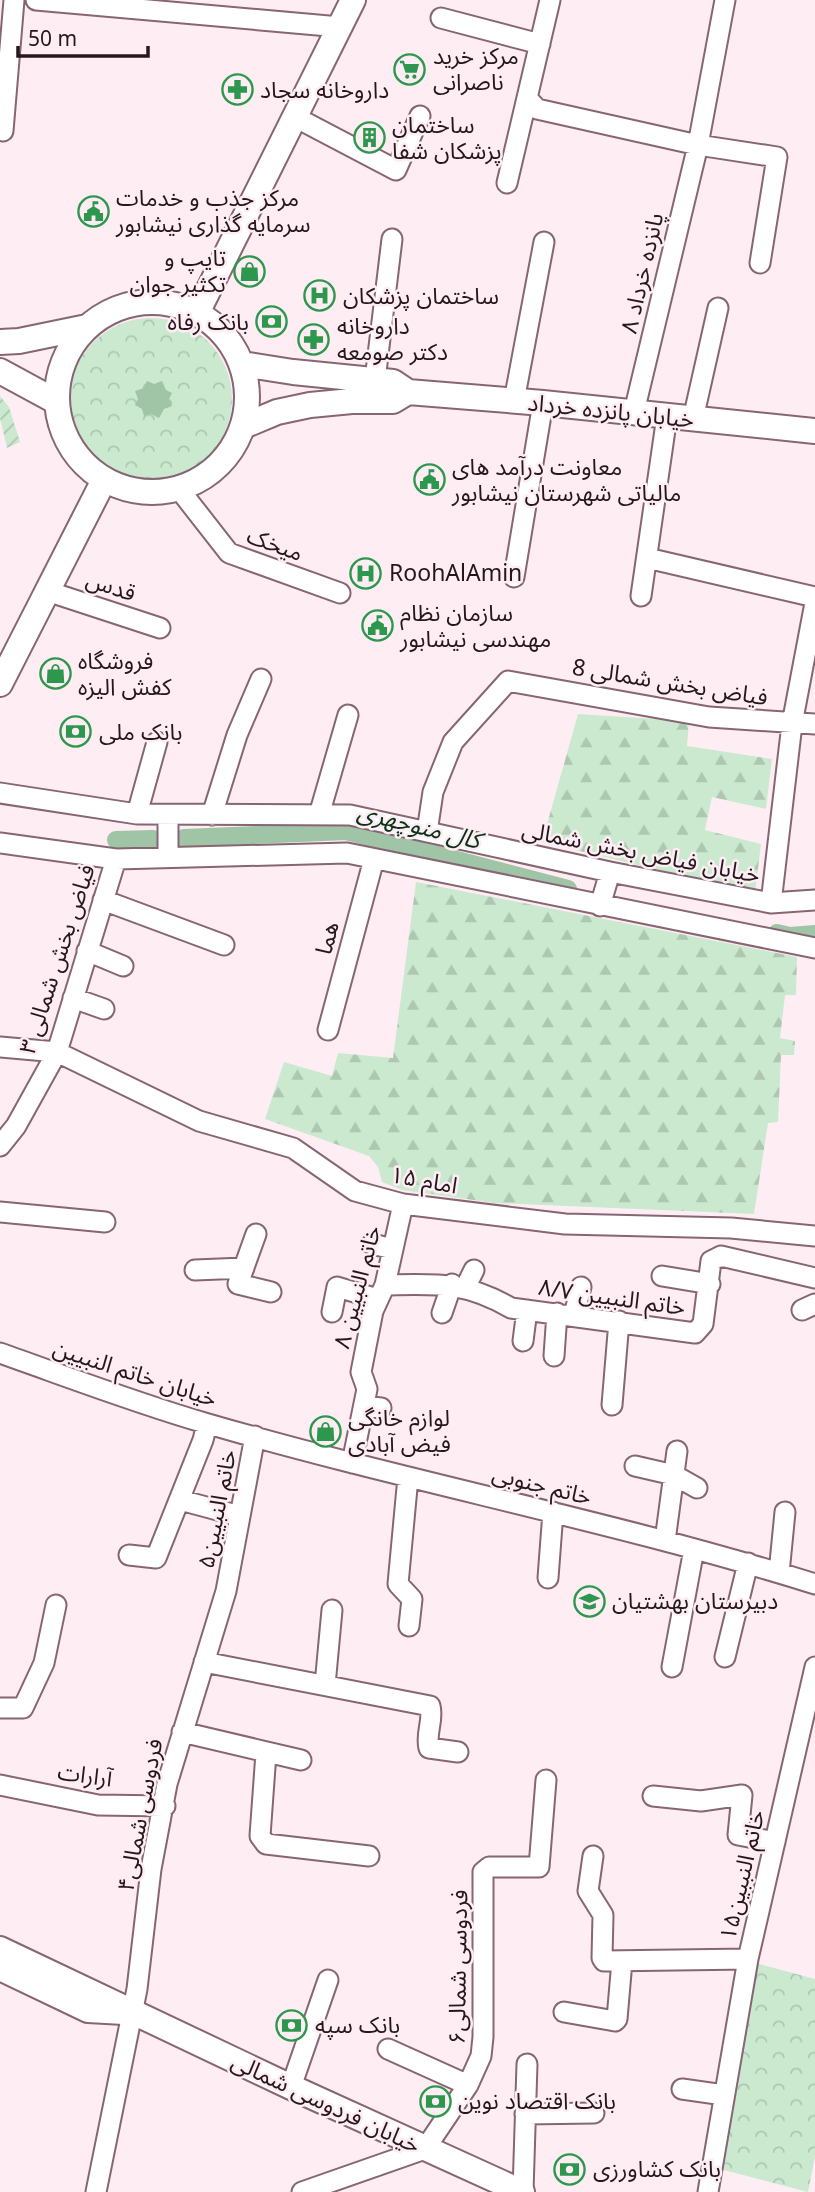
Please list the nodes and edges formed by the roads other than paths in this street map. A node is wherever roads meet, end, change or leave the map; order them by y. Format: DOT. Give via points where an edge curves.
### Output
graph roads {
  1 [pos="13,0"];
  2 [pos="36,0"];
  3 [pos="353,0"];
  4 [pos="550,0"];
  5 [pos="725,0"];
  6 [pos="86,2"];
  7 [pos="441,18"];
  8 [pos="340,27"];
  9 [pos="540,44"];
  10 [pos="527,98"];
  11 [pos="420,116"];
  12 [pos="295,117"];
  13 [pos="3,131"];
  14 [pos="698,145"];
  15 [pos="507,183"];
  16 [pos="393,239"];
  17 [pos="544,242"];
  18 [pos="760,263"];
  19 [pos="718,308"];
  20 [pos="197,313"];
  21 [pos="87,327"];
  22 [pos="0,342"];
  23 [pos="242,364"];
  24 [pos="0,371"];
  25 [pos="375,380"];
  26 [pos="408,392"];
  27 [pos="514,401"];
  28 [pos="57,402"];
  29 [pos="543,403"];
  30 [pos="634,412"];
  31 [pos="667,416"];
  32 [pos="693,419"];
  33 [pos="246,425"];
  34 [pos="815,431"];
  35 [pos="104,480"];
  36 [pos="179,489"];
  37 [pos="647,558"];
  38 [pos="514,577"];
  39 [pos="47,591"];
  40 [pos="340,593"];
  41 [pos="641,596"];
  42 [pos="815,597"];
  43 [pos="815,603"];
  44 [pos="160,628"];
  45 [pos="261,679"];
  46 [pos="0,684"];
  47 [pos="348,715"];
  48 [pos="792,724"];
  49 [pos="815,724"];
  50 [pos="157,742"];
  51 [pos="0,793"];
  52 [pos="137,814"];
  53 [pos="319,815"];
  54 [pos="168,816"];
  55 [pos="212,816"];
  56 [pos="427,832"];
  57 [pos="0,843"];
  58 [pos="169,858"];
  59 [pos="116,859"];
  60 [pos="373,859"];
  61 [pos="610,872"];
  62 [pos="103,900"];
  63 [pos="815,900"];
  64 [pos="771,903"];
  65 [pos="600,906"];
  66 [pos="225,944"];
  67 [pos="815,948"];
  68 [pos="87,951"];
  69 [pos="123,966"];
  70 [pos="73,998"];
  71 [pos="104,1009"];
  72 [pos="328,1030"];
  73 [pos="0,1047"];
  74 [pos="57,1052"];
  75 [pos="0,1146"];
  76 [pos="403,1204"];
  77 [pos="0,1212"];
  78 [pos="105,1222"];
  79 [pos="256,1234"];
  80 [pos="815,1236"];
  81 [pos="372,1244"];
  82 [pos="393,1249"];
  83 [pos="244,1268"];
  84 [pos="195,1270"];
  85 [pos="474,1270"];
  86 [pos="662,1276"];
  87 [pos="815,1278"];
  88 [pos="710,1284"];
  89 [pos="458,1286"];
  90 [pos="581,1287"];
  91 [pos="271,1292"];
  92 [pos="381,1302"];
  93 [pos="527,1310"];
  94 [pos="332,1312"];
  95 [pos="442,1313"];
  96 [pos="566,1314"];
  97 [pos="619,1321"];
  98 [pos="523,1341"];
  99 [pos="0,1353"];
  100 [pos="554,1356"];
  101 [pos="612,1405"];
  102 [pos="207,1424"];
  103 [pos="256,1436"];
  104 [pos="677,1451"];
  105 [pos="352,1463"];
  106 [pos="635,1466"];
  107 [pos="674,1475"];
  108 [pos="408,1477"];
  109 [pos="697,1488"];
  110 [pos="180,1500"];
  111 [pos="553,1512"];
  112 [pos="785,1512"];
  113 [pos="240,1516"];
  114 [pos="665,1541"];
  115 [pos="694,1549"];
  116 [pos="129,1555"];
  117 [pos="748,1563"];
  118 [pos="779,1573"];
  119 [pos="548,1578"];
  120 [pos="815,1584"];
  121 [pos="226,1591"];
  122 [pos="56,1605"];
  123 [pos="332,1610"];
  124 [pos="409,1626"];
  125 [pos="725,1657"];
  126 [pos="204,1662"];
  127 [pos="673,1667"];
  128 [pos="815,1667"];
  129 [pos="325,1685"];
  130 [pos="0,1708"];
  131 [pos="182,1732"];
  132 [pos="458,1752"];
  133 [pos="267,1753"];
  134 [pos="301,1760"];
  135 [pos="546,1780"];
  136 [pos="0,1785"];
  137 [pos="653,1796"];
  138 [pos="164,1806"];
  139 [pos="775,1842"];
  140 [pos="369,1856"];
  141 [pos="593,1856"];
  142 [pos="0,1949"];
  143 [pos="748,1959"];
  144 [pos="622,1961"];
  145 [pos="0,1968"];
  146 [pos="328,1980"];
  147 [pos="131,2012"];
  148 [pos="565,2012"];
  149 [pos="388,2049"];
  150 [pos="527,2064"];
  151 [pos="468,2085"];
  152 [pos="291,2087"];
  153 [pos="682,2089"];
  154 [pos="724,2095"];
  155 [pos="594,2113"];
  156 [pos="525,2114"];
  157 [pos="425,2149"];
  158 [pos="515,2191"];
  159 [pos="96,2192"];
  160 [pos="302,2192"];
  161 [pos="708,2192"];
  1 -- 13 [label="street"];
  2 -- 6 [label="street"];
  3 -- 8 [label="main road"];
  4 -- 9 [label="street"];
  5 -- 14 [label="street, پانزده خرداد ۸"];
  6 -- 8 [label="street"];
  7 -- 9 [label="street"];
  8 -- 12 [label="main road"];
  9 -- 10 [label="street"];
  10 -- 14 [label="street" via="537,109"];
  10 -- 15 [label="street"];
  11 -- 12 [label="street" via="396,170"];
  12 -- 20 [label="main road"];
  14 -- 18 [label="street" via="777,157"];
  14 -- 30 [label="street, پانزده خرداد ۸"];
  16 -- 25 [label="street"];
  17 -- 27 [label="street"];
  19 -- 32 [label="street"];
  20 -- 21 [label="main road" via="175,304 128,304"];
  20 -- 23 [label="main road" via="231,343"];
  21 -- 22 [label="main road"];
  21 -- 28 [label="main road" via="70,347 60,371"];
  23 -- 25 [label="main road, خیابان پانزده خرداد"];
  23 -- 33 [label="main road" via="247,385"];
  24 -- 28 [label="main road"];
  25 -- 26 [label="main road, خیابان پانزده خرداد" via="393,382"];
  26 -- 27 [label="main road, خیابان پانزده خرداد"];
  26 -- 33 [label="main road, خیابان پانزده خرداد" via="393,401 310,405"];
  27 -- 29 [label="main road, خیابان پانزده خرداد"];
  28 -- 35 [label="main road" via="64,435 74,453"];
  29 -- 30 [label="main road, خیابان پانزده خرداد"];
  29 -- 38 [label="street"];
  30 -- 31 [label="main road, خیابان پانزده خرداد"];
  31 -- 32 [label="main road, خیابان پانزده خرداد"];
  31 -- 37 [label="street"];
  32 -- 34 [label="main road, خیابان پانزده خرداد"];
  33 -- 36 [label="main road" via="226,459 205,478"];
  35 -- 36 [label="main road" via="128,490"];
  35 -- 39 [label="main road"];
  36 -- 40 [label="street, میخک" via="229,553"];
  37 -- 41 [label="street"];
  37 -- 42 [label="street"];
  39 -- 44 [label="street, قدس"];
  39 -- 46 [label="main road"];
  43 -- 48 [label="street"];
  45 -- 55 [label="street" via="237,735"];
  47 -- 53 [label="street"];
  48 -- 49 [label="street"];
  48 -- 56 [label="street, فیاض بخش شمالی 8" via="709,718 508,681 453,742 433,792"];
  48 -- 64 [label="street"];
  50 -- 52 [label="street"];
  51 -- 52 [label="street, خیابان فیاض بخش شمالی"];
  52 -- 54 [label="street, خیابان فیاض بخش شمالی"];
  53 -- 55 [label="street, خیابان فیاض بخش شمالی"];
  53 -- 56 [label="street, خیابان فیاض بخش شمالی" via="350,815"];
  54 -- 55 [label="street, خیابان فیاض بخش شمالی"];
  54 -- 58 [label="street"];
  56 -- 61 [label="street, خیابان فیاض بخش شمالی"];
  57 -- 59 [label="street"];
  58 -- 59 [label="street"];
  58 -- 60 [label="street" via="347,853"];
  59 -- 62 [label="street, فیاض بخش شمالی ۳"];
  60 -- 65 [label="street"];
  60 -- 72 [label="street, هما"];
  61 -- 64 [label="street, خیابان فیاض بخش شمالی"];
  61 -- 65 [label="street"];
  62 -- 66 [label="street"];
  62 -- 68 [label="street, فیاض بخش شمالی ۳"];
  63 -- 64 [label="street, خیابان فیاض بخش شمالی"];
  65 -- 67 [label="street"];
  68 -- 69 [label="street"];
  68 -- 70 [label="street, فیاض بخش شمالی ۳"];
  70 -- 71 [label="street"];
  70 -- 74 [label="street, فیاض بخش شمالی ۳"];
  73 -- 74 [label="street"];
  74 -- 75 [label="street, فیاض بخش شمالی ۳"];
  74 -- 76 [label="street, امام ۱۵" via="199,1121 293,1148 355,1191"];
  76 -- 80 [label="street, امام ۱۵" via="565,1224 731,1227"];
  76 -- 82 [label="street, خاتم النبیین ۸"];
  77 -- 78 [label="street"];
  79 -- 83 [label="street"];
  81 -- 82 [label="street"];
  82 -- 92 [label="street, خاتم النبیین ۸"];
  83 -- 84 [label="street"];
  83 -- 91 [label="street" via="238,1284"];
  85 -- 89 [label="street"];
  86 -- 88 [label="street"];
  87 -- 88 [label="street, خاتم النبیین ۸/۷" via="721,1256 711,1261"];
  88 -- 97 [label="street, خاتم النبیین ۸/۷" via="704,1324 695,1333"];
  89 -- 92 [label="street, خاتم النبیین ۸/۷"];
  89 -- 93 [label="street, خاتم النبیین ۸/۷"];
  89 -- 95 [label="street"];
  90 -- 96 [label="street"];
  92 -- 94 [label="street, خاتم النبیین ۸/۷" via="337,1287"];
  92 -- 105 [label="street, خاتم النبیین ۸" via="361,1372 372,1407"];
  93 -- 96 [label="street, خاتم النبیین ۸/۷"];
  93 -- 98 [label="street"];
  96 -- 97 [label="street, خاتم النبیین ۸/۷"];
  96 -- 100 [label="street"];
  97 -- 101 [label="street"];
  99 -- 102 [label="street, خیابان خاتم النبیین"];
  102 -- 103 [label="street, خیابان خاتم النبیین"];
  102 -- 110 [label="street"];
  103 -- 105 [label="street, خاتم جنوبی"];
  103 -- 113 [label="street, خاتم النبیین۵"];
  104 -- 107 [label="street"];
  105 -- 108 [label="street, خاتم جنوبی"];
  106 -- 107 [label="street"];
  107 -- 109 [label="street"];
  107 -- 114 [label="street"];
  108 -- 111 [label="street, خاتم جنوبی"];
  108 -- 124 [label="street" via="398,1584 412,1599"];
  110 -- 113 [label="street"];
  110 -- 116 [label="street" via="156,1558"];
  111 -- 114 [label="street, خاتم جنوبی"];
  111 -- 119 [label="street"];
  112 -- 118 [label="street"];
  113 -- 121 [label="street, خاتم النبیین۵"];
  114 -- 115 [label="street, خاتم جنوبی"];
  115 -- 117 [label="street, خاتم جنوبی"];
  115 -- 127 [label="street"];
  117 -- 118 [label="street, خاتم جنوبی"];
  117 -- 125 [label="street"];
  118 -- 120 [label="street, خاتم جنوبی"];
  121 -- 126 [label="street, فردوسی شمالی۴"];
  122 -- 130 [label="street" via="44,1663 23,1708"];
  123 -- 129 [label="street"];
  126 -- 129 [label="street"];
  126 -- 131 [label="street, فردوسی شمالی۴"];
  128 -- 139 [label="street, خاتم النببین۱۵"];
  129 -- 132 [label="street" via="430,1706 429,1748"];
  131 -- 133 [label="street"];
  131 -- 138 [label="street, فردوسی شمالی۴"];
  133 -- 134 [label="street"];
  133 -- 140 [label="street" via="262,1841"];
  135 -- 151 [label="street, فردوسی شمالی۶" via="539,1867 489,1867 483,1872 483,2038 481,2056"];
  136 -- 138 [label="street, آرارات" via="98,1805"];
  137 -- 139 [label="street" via="701,1801 742,1795 738,1835"];
  138 -- 147 [label="street, فردوسی شمالی۴"];
  139 -- 143 [label="street, خاتم النببین۱۵"];
  141 -- 144 [label="street" via="588,1891 604,1919 602,1958 608,1963"];
  142 -- 147 [label="main road, خیابان فردوسی شمالی"];
  143 -- 144 [label="street"];
  143 -- 154 [label="street, خاتم النببین۱۵"];
  144 -- 148 [label="street" via="615,2021"];
  145 -- 147 [label="main road" via="88,2010"];
  146 -- 152 [label="street"];
  147 -- 152 [label="main road, خیابان فردوسی شمالی"];
  147 -- 159 [label="street, فردوسی شمالی۴"];
  149 -- 151 [label="street"];
  150 -- 156 [label="street"];
  151 -- 157 [label="street, فردوسی شمالی۶"];
  152 -- 157 [label="main road, خیابان فردوسی شمالی"];
  153 -- 154 [label="street"];
  154 -- 161 [label="street, خاتم النببین۱۵"];
  155 -- 156 [label="street"];
  156 -- 158 [label="street"];
  157 -- 158 [label="main road, خیابان فردوسی شمالی"];
  157 -- 160 [label="street"];
}
